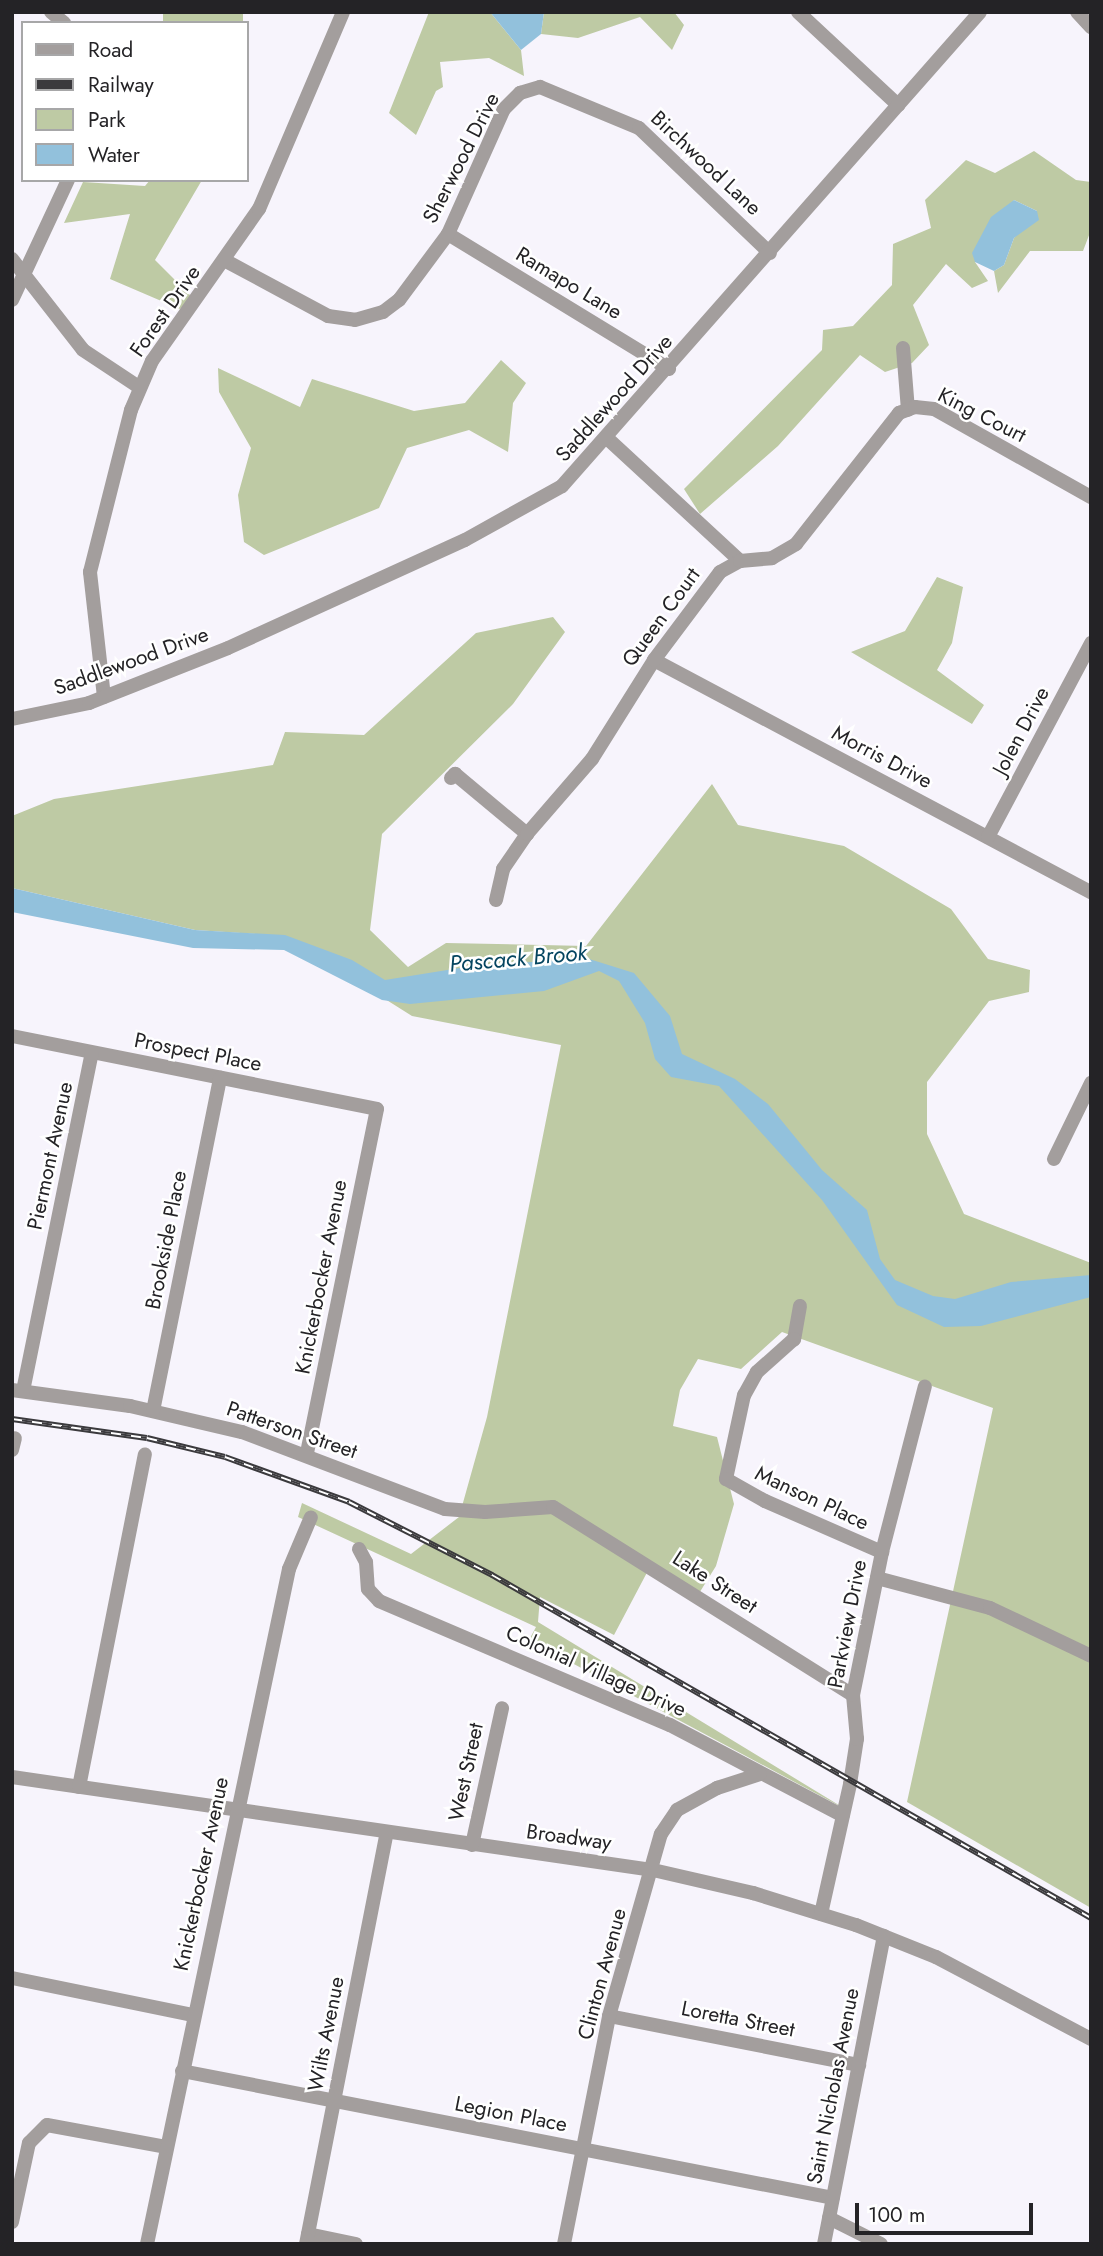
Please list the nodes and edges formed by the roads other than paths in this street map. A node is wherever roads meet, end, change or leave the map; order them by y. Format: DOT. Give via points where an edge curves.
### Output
graph roads {
  1 [pos="343,12"];
  2 [pos="798,12"];
  3 [pos="980,12"];
  4 [pos="1077,12"];
  5 [pos="1091,27"];
  6 [pos="529,89"];
  7 [pos="898,105"];
  8 [pos="67,182"];
  9 [pos="448,234"];
  10 [pos="769,253"];
  11 [pos="12,259"];
  12 [pos="226,261"];
  13 [pos="24,272"];
  14 [pos="12,300"];
  15 [pos="904,348"];
  16 [pos="669,369"];
  17 [pos="139,387"];
  18 [pos="908,410"];
  19 [pos="608,439"];
  20 [pos="1091,497"];
  21 [pos="740,561"];
  22 [pos="1091,643"];
  23 [pos="653,660"];
  24 [pos="104,697"];
  25 [pos="12,719"];
  26 [pos="451,778"];
  27 [pos="527,834"];
  28 [pos="988,837"];
  29 [pos="1091,891"];
  30 [pos="496,900"];
  31 [pos="12,1036"];
  32 [pos="93,1053"];
  33 [pos="220,1078"];
  34 [pos="1091,1083"];
  35 [pos="377,1109"];
  36 [pos="1054,1158"];
  37 [pos="800,1306"];
  38 [pos="925,1386"];
  39 [pos="18,1391"];
  40 [pos="153,1410"];
  41 [pos="145,1454"];
  42 [pos="307,1454"];
  43 [pos="553,1507"];
  44 [pos="311,1517"];
  45 [pos="359,1549"];
  46 [pos="882,1552"];
  47 [pos="877,1578"];
  48 [pos="1091,1656"];
  49 [pos="853,1695"];
  50 [pos="502,1708"];
  51 [pos="760,1774"];
  52 [pos="12,1777"];
  53 [pos="79,1787"];
  54 [pos="235,1812"];
  55 [pos="843,1816"];
  56 [pos="387,1833"];
  57 [pos="472,1845"];
  58 [pos="653,1870"];
  59 [pos="821,1914"];
  60 [pos="884,1936"];
  61 [pos="12,1978"];
  62 [pos="193,2015"];
  63 [pos="609,2015"];
  64 [pos="1091,2039"];
  65 [pos="859,2064"];
  66 [pos="182,2071"];
  67 [pos="334,2101"];
  68 [pos="167,2147"];
  69 [pos="583,2149"];
  70 [pos="833,2198"];
  71 [pos="829,2218"];
  72 [pos="12,2222"];
  73 [pos="307,2239"];
  74 [pos="147,2244"];
  75 [pos="356,2244"];
  76 [pos="564,2244"];
  77 [pos="824,2244"];
  78 [pos="881,2244"];
  1 -- 12 [label="street, Forest Drive" via="259,209"];
  2 -- 7 [label="street"];
  3 -- 7 [label="street, Saddlewood Drive"];
  4 -- 5 [label="street"];
  6 -- 9 [label="street, Sherwood Drive" via="504,109"];
  6 -- 10 [label="street, Birchwood Lane" via="552,88 639,128"];
  7 -- 10 [label="street, Saddlewood Drive"];
  8 -- 13 [label="street"];
  9 -- 12 [label="street, Sherwood Drive" via="395,303 376,315 355,320 328,316"];
  9 -- 16 [label="street, Ramapo Lane"];
  10 -- 16 [label="street, Saddlewood Drive"];
  11 -- 13 [label="street"];
  12 -- 17 [label="street, Forest Drive" via="170,335"];
  13 -- 14 [label="street"];
  13 -- 17 [label="street" via="83,350"];
  15 -- 18 [label="street, King Court"];
  16 -- 19 [label="street, Saddlewood Drive"];
  17 -- 24 [label="street, Forest Drive" via="90,572"];
  18 -- 20 [label="street, King Court" via="934,409"];
  18 -- 21 [label="street, Queen Court" via="893,419 796,544 772,558"];
  19 -- 21 [label="street"];
  19 -- 24 [label="street, Saddlewood Drive" via="569,480 521,511 228,648"];
  21 -- 23 [label="street, Queen Court" via="720,572"];
  22 -- 28 [label="street, Jolen Drive"];
  23 -- 27 [label="street, Queen Court" via="592,759"];
  23 -- 28 [label="street, Morris Drive"];
  24 -- 25 [label="street, Saddlewood Drive"];
  26 -- 27 [label="street" via="455,774"];
  27 -- 30 [label="street, Queen Court" via="503,869"];
  28 -- 29 [label="street, Morris Drive"];
  31 -- 32 [label="street, Prospect Place"];
  32 -- 33 [label="street, Prospect Place"];
  32 -- 39 [label="street, Piermont Avenue"];
  33 -- 35 [label="street, Prospect Place"];
  33 -- 40 [label="street, Brookside Place"];
  34 -- 36 [label="street"];
  35 -- 42 [label="street, Knickerbocker Avenue"];
  37 -- 46 [label="street, Manson Place" via="793,1339 757,1372 744,1395 726,1479"];
  38 -- 46 [label="street, Parkview Drive"];
  39 -- 40 [label="street, Patterson Street"];
  40 -- 42 [label="street, Patterson Street"];
  41 -- 53 [label="street"];
  42 -- 43 [label="street, Patterson Street" via="405,1497 445,1509 485,1512"];
  43 -- 49 [label="street, Lake Street"];
  44 -- 54 [label="street, Knickerbocker Avenue" via="289,1569"];
  45 -- 51 [label="street, Colonial Village Drive" via="366,1562 368,1589 379,1601 670,1726"];
  46 -- 47 [label="street, Parkview Drive"];
  47 -- 48 [label="street" via="990,1608"];
  47 -- 49 [label="street, Parkview Drive"];
  49 -- 55 [label="street, Parkview Drive" via="857,1739"];
  50 -- 57 [label="street, West Street"];
  51 -- 55 [label="street, Colonial Village Drive"];
  51 -- 58 [label="street, Clinton Avenue" via="717,1788 677,1810 661,1834"];
  52 -- 53 [label="street, Broadway"];
  53 -- 54 [label="street, Broadway"];
  54 -- 56 [label="street, Broadway"];
  54 -- 62 [label="street, Knickerbocker Avenue"];
  55 -- 59 [label="street, Parkview Drive"];
  56 -- 57 [label="street, Broadway"];
  56 -- 67 [label="street, Wilts Avenue"];
  57 -- 58 [label="street, Broadway"];
  58 -- 59 [label="street, Broadway"];
  58 -- 63 [label="street, Clinton Avenue"];
  59 -- 60 [label="street, Broadway"];
  60 -- 64 [label="street, Broadway" via="994,1985"];
  60 -- 65 [label="street, Saint Nicholas Avenue"];
  61 -- 62 [label="street"];
  62 -- 66 [label="street, Knickerbocker Avenue"];
  63 -- 65 [label="street, Loretta Street"];
  63 -- 69 [label="street, Clinton Avenue"];
  65 -- 70 [label="street, Saint Nicholas Avenue"];
  66 -- 67 [label="street, Legion Place"];
  66 -- 68 [label="street, Knickerbocker Avenue"];
  67 -- 69 [label="street, Legion Place"];
  67 -- 73 [label="street, Wilts Avenue"];
  68 -- 72 [label="street" via="47,2126 29,2143"];
  68 -- 74 [label="street, Knickerbocker Avenue"];
  69 -- 70 [label="street, Legion Place"];
  69 -- 76 [label="street, Clinton Avenue"];
  70 -- 71 [label="street, Saint Nicholas Avenue"];
  71 -- 77 [label="street, Saint Nicholas Avenue"];
  71 -- 78 [label="street"];
  73 -- 75 [label="street"];
}
